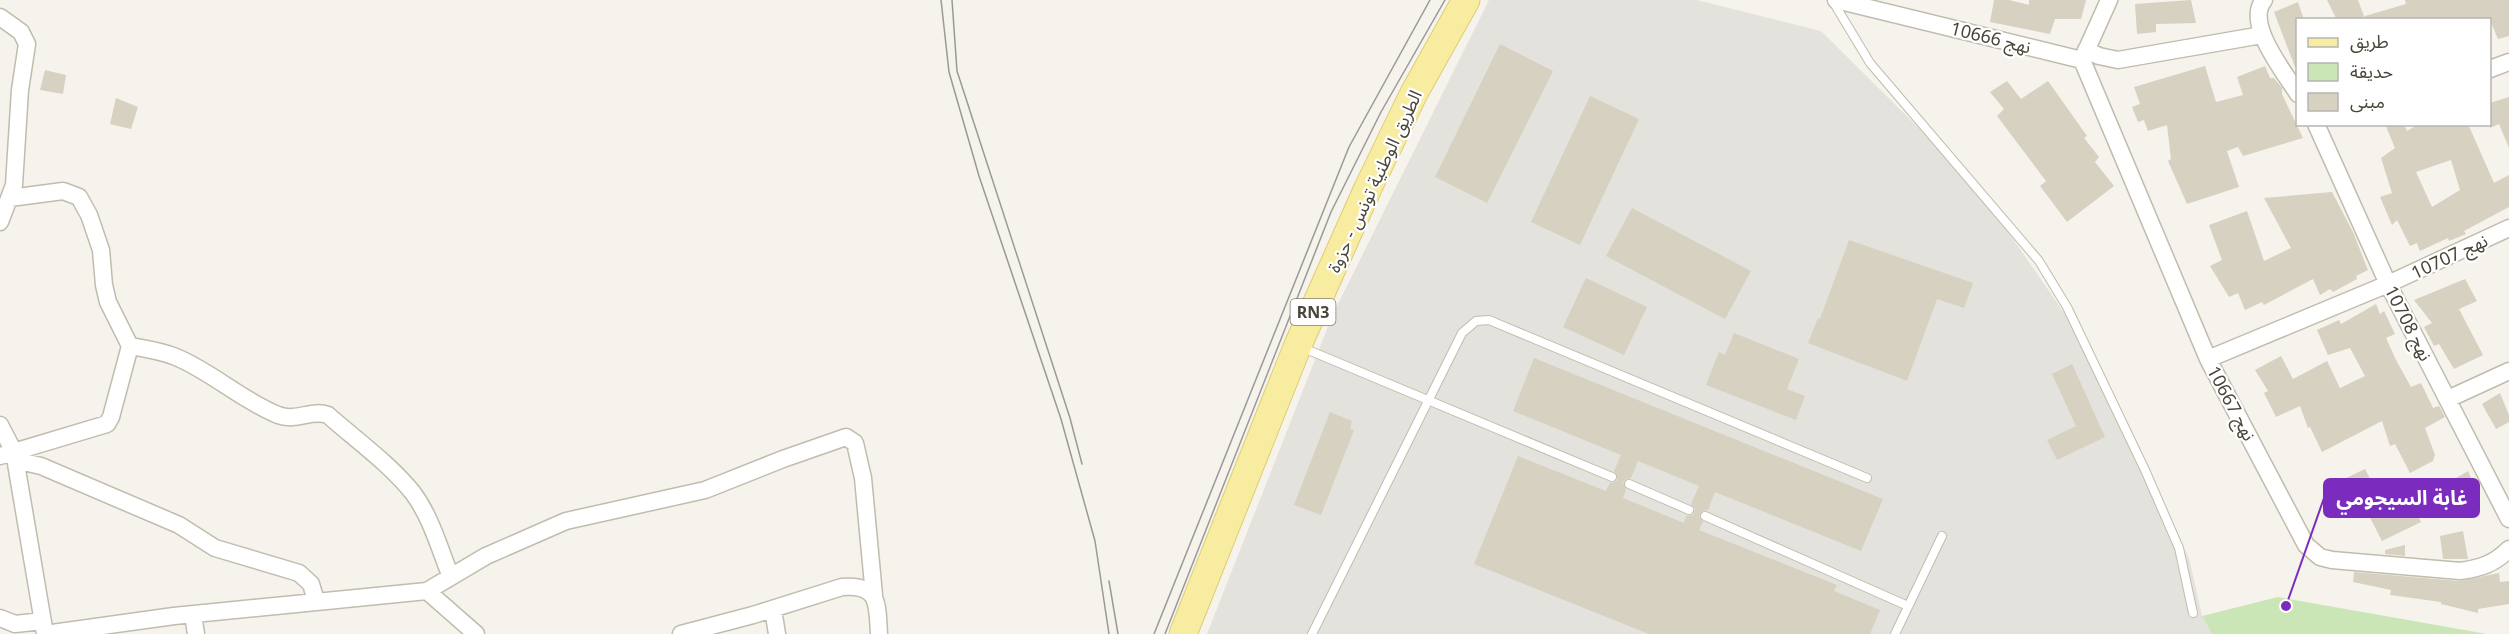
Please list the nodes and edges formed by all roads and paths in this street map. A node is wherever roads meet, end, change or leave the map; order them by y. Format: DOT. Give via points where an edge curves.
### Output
graph roads {
  1 [pos="1466,0"];
  2 [pos="1832,0"];
  3 [pos="1836,0"];
  4 [pos="2109,0"];
  5 [pos="2264,0"];
  6 [pos="0,17"];
  7 [pos="2262,35"];
  8 [pos="2084,55"];
  9 [pos="2509,62"];
  10 [pos="2491,69"];
  11 [pos="2296,91"];
  12 [pos="2322,126"];
  13 [pos="8,189"];
  14 [pos="0,222"];
  15 [pos="2509,228"];
  16 [pos="2388,284"];
  17 [pos="1298,345"];
  18 [pos="130,346"];
  19 [pos="2208,359"];
  20 [pos="2509,371"];
  21 [pos="2448,399"];
  22 [pos="1428,400"];
  23 [pos="0,425"];
  24 [pos="10,456"];
  25 [pos="1612,477"];
  26 [pos="1867,478"];
  27 [pos="1629,484"];
  28 [pos="1689,510"];
  29 [pos="1705,516"];
  30 [pos="2509,519"];
  31 [pos="1942,536"];
  32 [pos="2509,549"];
  33 [pos="451,577"];
  34 [pos="427,591"];
  35 [pos="874,595"];
  36 [pos="316,601"];
  37 [pos="1908,606"];
  38 [pos="773,609"];
  39 [pos="2193,613"];
  40 [pos="194,615"];
  41 [pos="0,618"];
  42 [pos="44,630"];
  43 [pos="89,631"];
  44 [pos="196,634"];
  45 [pos="476,634"];
  46 [pos="681,634"];
  47 [pos="777,634"];
  48 [pos="879,634"];
  49 [pos="1183,634"];
  50 [pos="1312,634"];
  51 [pos="1895,634"];
  1 -- 17 [label="main road, الطريق الوطنية تونس - حزوة / RN3" via="1414,93"];
  2 -- 39 [label="lane" via="1870,63 2039,261 2067,307 2179,548"];
  3 -- 8 [label="street, نهج 10666"];
  4 -- 8 [label="street"];
  5 -- 7 [label="street" via="2258,13"];
  6 -- 13 [label="street" via="21,32 27,44"];
  7 -- 8 [label="street" via="2118,60"];
  7 -- 11 [label="street"];
  8 -- 19 [label="street, نهج 10667"];
  9 -- 10 [label="street"];
  12 -- 16 [label="street, نهج 10708"];
  13 -- 14 [label="street"];
  13 -- 18 [label="street" via="63,191 79,197 101,250 108,302"];
  15 -- 16 [label="street, نهج 10707"];
  16 -- 19 [label="street, نهج 10707"];
  16 -- 21 [label="street, نهج 10708"];
  17 -- 22 [label="lane"];
  17 -- 49 [label="main road, الطريق الوطنية تونس - حزوة / RN3"];
  18 -- 24 [label="street" via="107,424"];
  18 -- 33 [label="street" via="178,358 286,417 328,415 414,494"];
  19 -- 32 [label="street, نهج 10667" via="2306,545 2320,557 2460,570 2481,568"];
  20 -- 21 [label="street"];
  21 -- 30 [label="street, نهج 10708"];
  22 -- 25 [label="lane"];
  22 -- 26 [label="lane" via="1462,333 1476,321 1489,320"];
  22 -- 50 [label="lane"];
  23 -- 24 [label="street"];
  24 -- 36 [label="street" via="179,525 215,548 299,573 311,584"];
  24 -- 42 [label="street"];
  27 -- 28 [label="lane"];
  29 -- 37 [label="lane"];
  31 -- 37 [label="lane"];
  33 -- 34 [label="street"];
  33 -- 35 [label="street" via="486,556 566,521 705,490 846,437 855,443 863,478"];
  34 -- 36 [label="street"];
  34 -- 45 [label="street"];
  35 -- 38 [label="street" via="864,588 842,587"];
  35 -- 48 [label="street"];
  36 -- 40 [label="street"];
  37 -- 51 [label="lane"];
  38 -- 46 [label="street"];
  38 -- 47 [label="street"];
  40 -- 43 [label="street"];
  40 -- 44 [label="street"];
  41 -- 42 [label="street"];
  42 -- 43 [label="street"];
}
